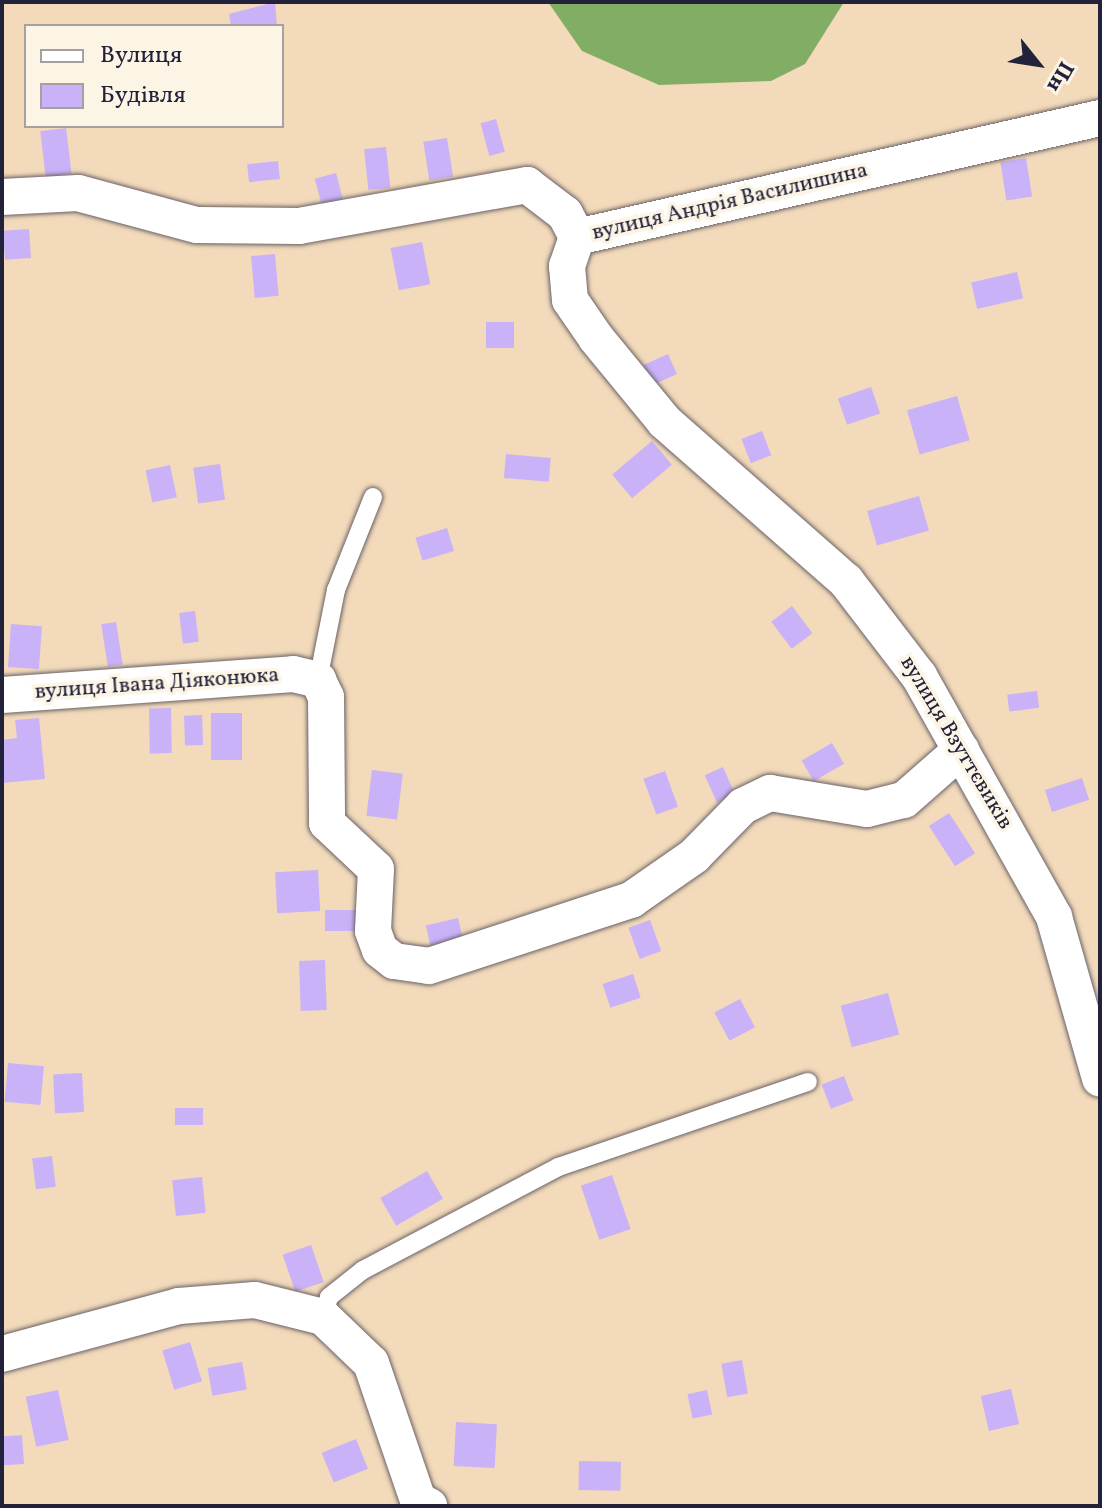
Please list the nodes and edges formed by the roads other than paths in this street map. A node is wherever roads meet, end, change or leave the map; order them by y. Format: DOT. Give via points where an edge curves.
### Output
graph roads {
  1 [pos="1100,118"];
  2 [pos="2,197"];
  3 [pos="577,237"];
  4 [pos="373,497"];
  5 [pos="318,680"];
  6 [pos="2,695"];
  7 [pos="961,750"];
  8 [pos="1100,1079"];
  9 [pos="808,1082"];
  10 [pos="323,1317"];
  11 [pos="2,1354"];
  12 [pos="429,1506"];
  1 -- 3 [label="street, вулиця Андрія Василишина"];
  2 -- 3 [label="street, вулиця Андрія Василишина" via="78,193 197,225 299,226 527,185 565,214"];
  3 -- 7 [label="street, вулиця Взуттєвиків" via="567,266 570,300 596,338 665,422 846,581 919,676"];
  4 -- 5 [label="lane" via="336,590"];
  5 -- 6 [label="street, вулиця Івана Діяконюка" via="293,674"];
  5 -- 7 [label="street" via="326,697 327,823 376,869 373,931 380,950 394,961 429,966 631,900 694,856 743,806 770,793 867,809 904,800"];
  7 -- 8 [label="street, вулиця Взуттєвиків" via="1054,917"];
  9 -- 10 [label="lane" via="558,1167 363,1270 329,1297"];
  10 -- 11 [label="street" via="255,1300 179,1306"];
  10 -- 12 [label="street" via="371,1363 418,1500"];
}
